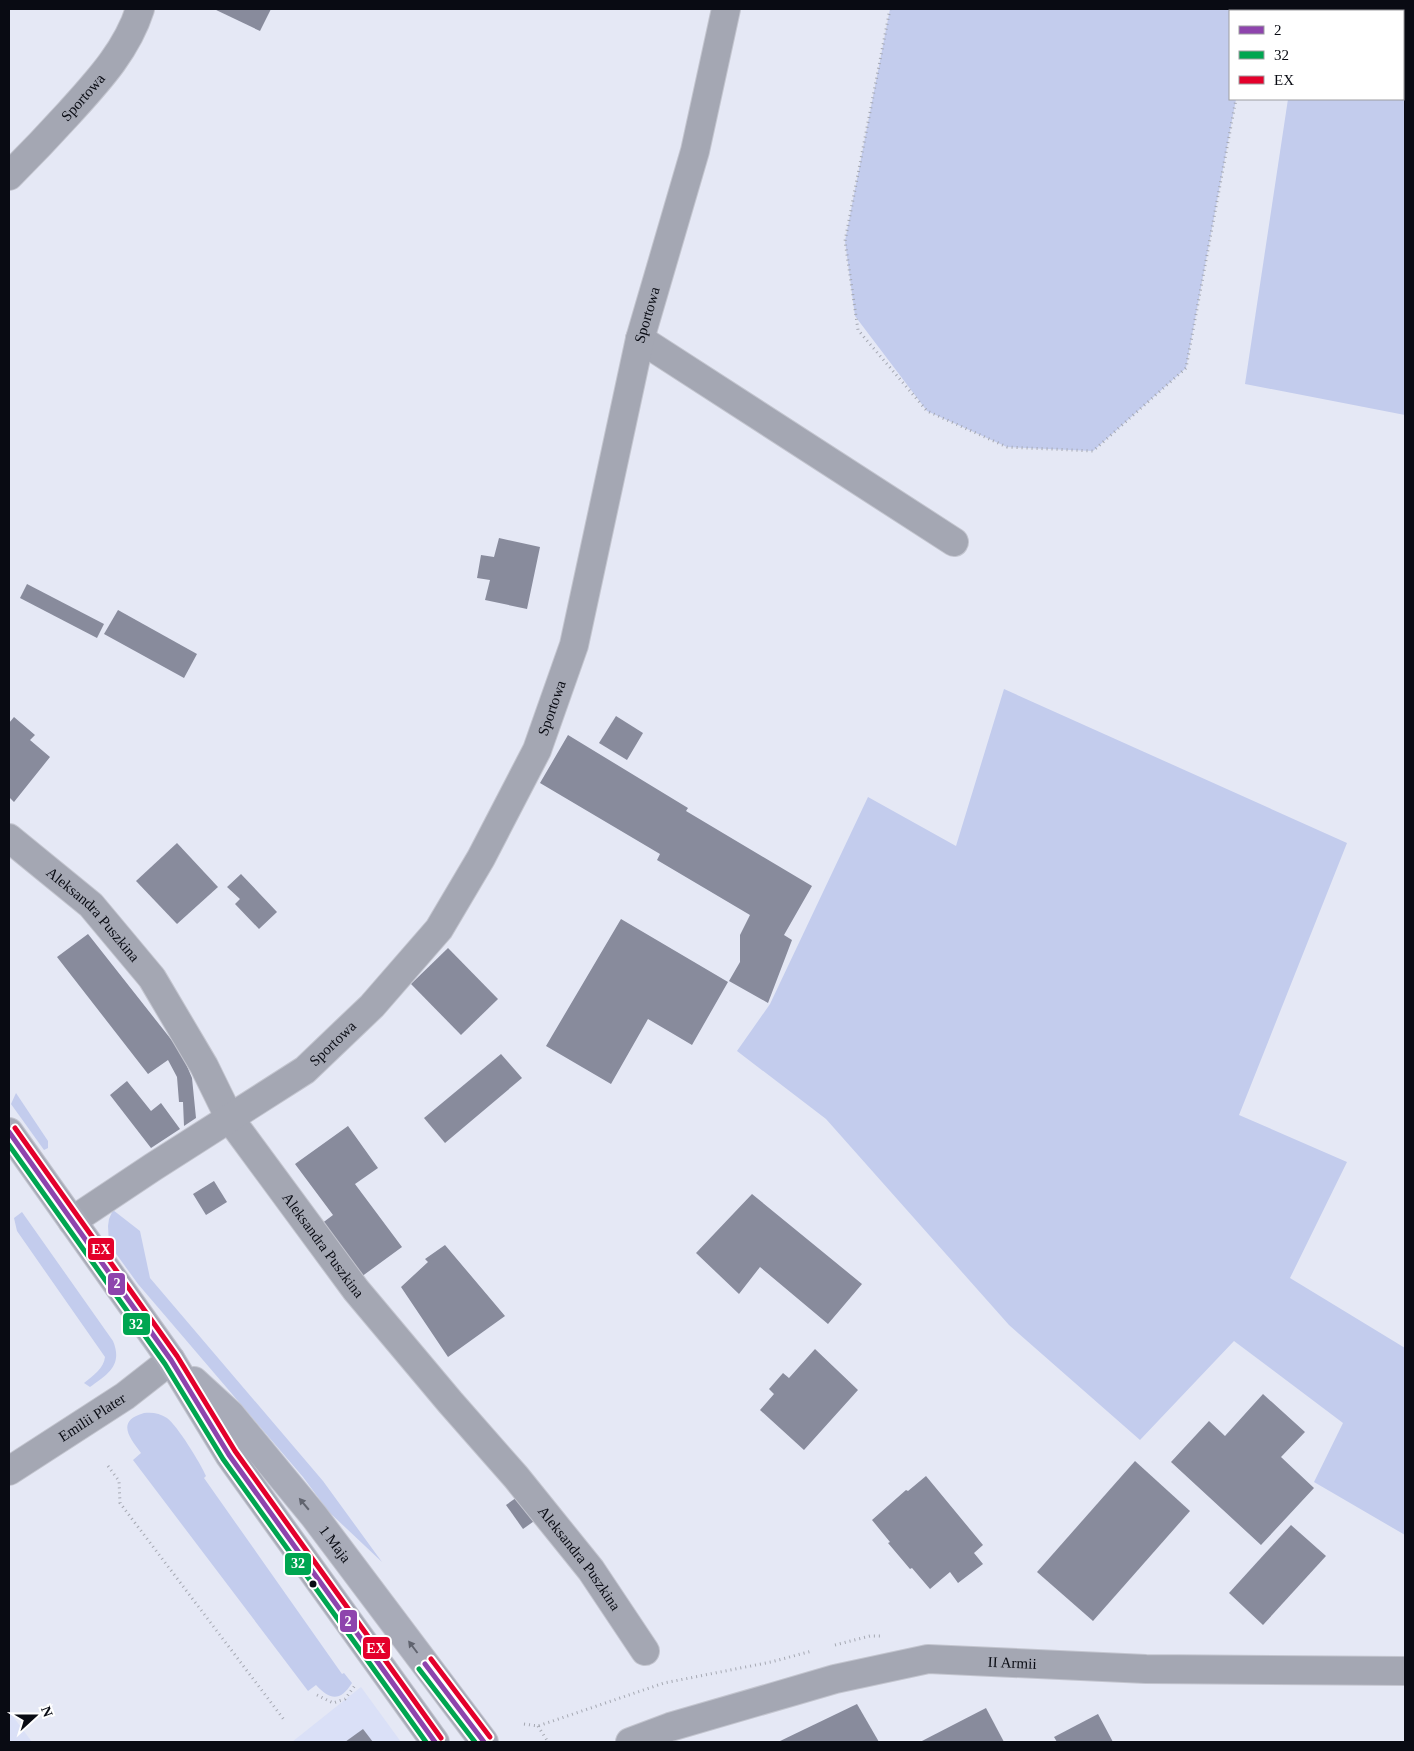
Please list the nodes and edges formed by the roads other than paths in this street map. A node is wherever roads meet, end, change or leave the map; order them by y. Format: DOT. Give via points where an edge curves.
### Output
graph roads {
  1 [pos="140,9"];
  2 [pos="726,9"];
  3 [pos="9,176"];
  4 [pos="640,339"];
  5 [pos="954,542"];
  6 [pos="9,838"];
  7 [pos="230,1119"];
  8 [pos="9,1132"];
  9 [pos="72,1221"];
  10 [pos="171,1360"];
  11 [pos="9,1471"];
  12 [pos="645,1651"];
  13 [pos="1405,1671"];
  14 [pos="434,1742"];
  15 [pos="484,1742"];
  16 [pos="630,1742"];
  1 -- 3 [label="street, Sportowa" via="118,55 101,78"];
  2 -- 4 [label="street, Sportowa" via="695,151"];
  4 -- 5 [label="street"];
  4 -- 7 [label="street, Sportowa" via="574,645 537,750 481,858 439,929 372,1006 305,1070"];
  6 -- 7 [label="street, Aleksandra Puszkina" via="91,906 152,978 204,1066"];
  7 -- 9 [label="street, Sportowa"];
  7 -- 12 [label="street, Aleksandra Puszkina" via="356,1290 591,1570"];
  8 -- 9 [label="main road, 1 Maja"];
  9 -- 10 [label="main road, 1 Maja"];
  10 -- 11 [label="street, Emilii Plater" via="125,1396"];
  10 -- 14 [label="main road, 1 Maja" via="229,1455"];
  15 -- 10 [label="main road, 1 Maja, one-way" via="314,1516 230,1414"];
  13 -- 16 [label="street, II Armii" via="1146,1668 928,1659 835,1679 670,1727"];
}
